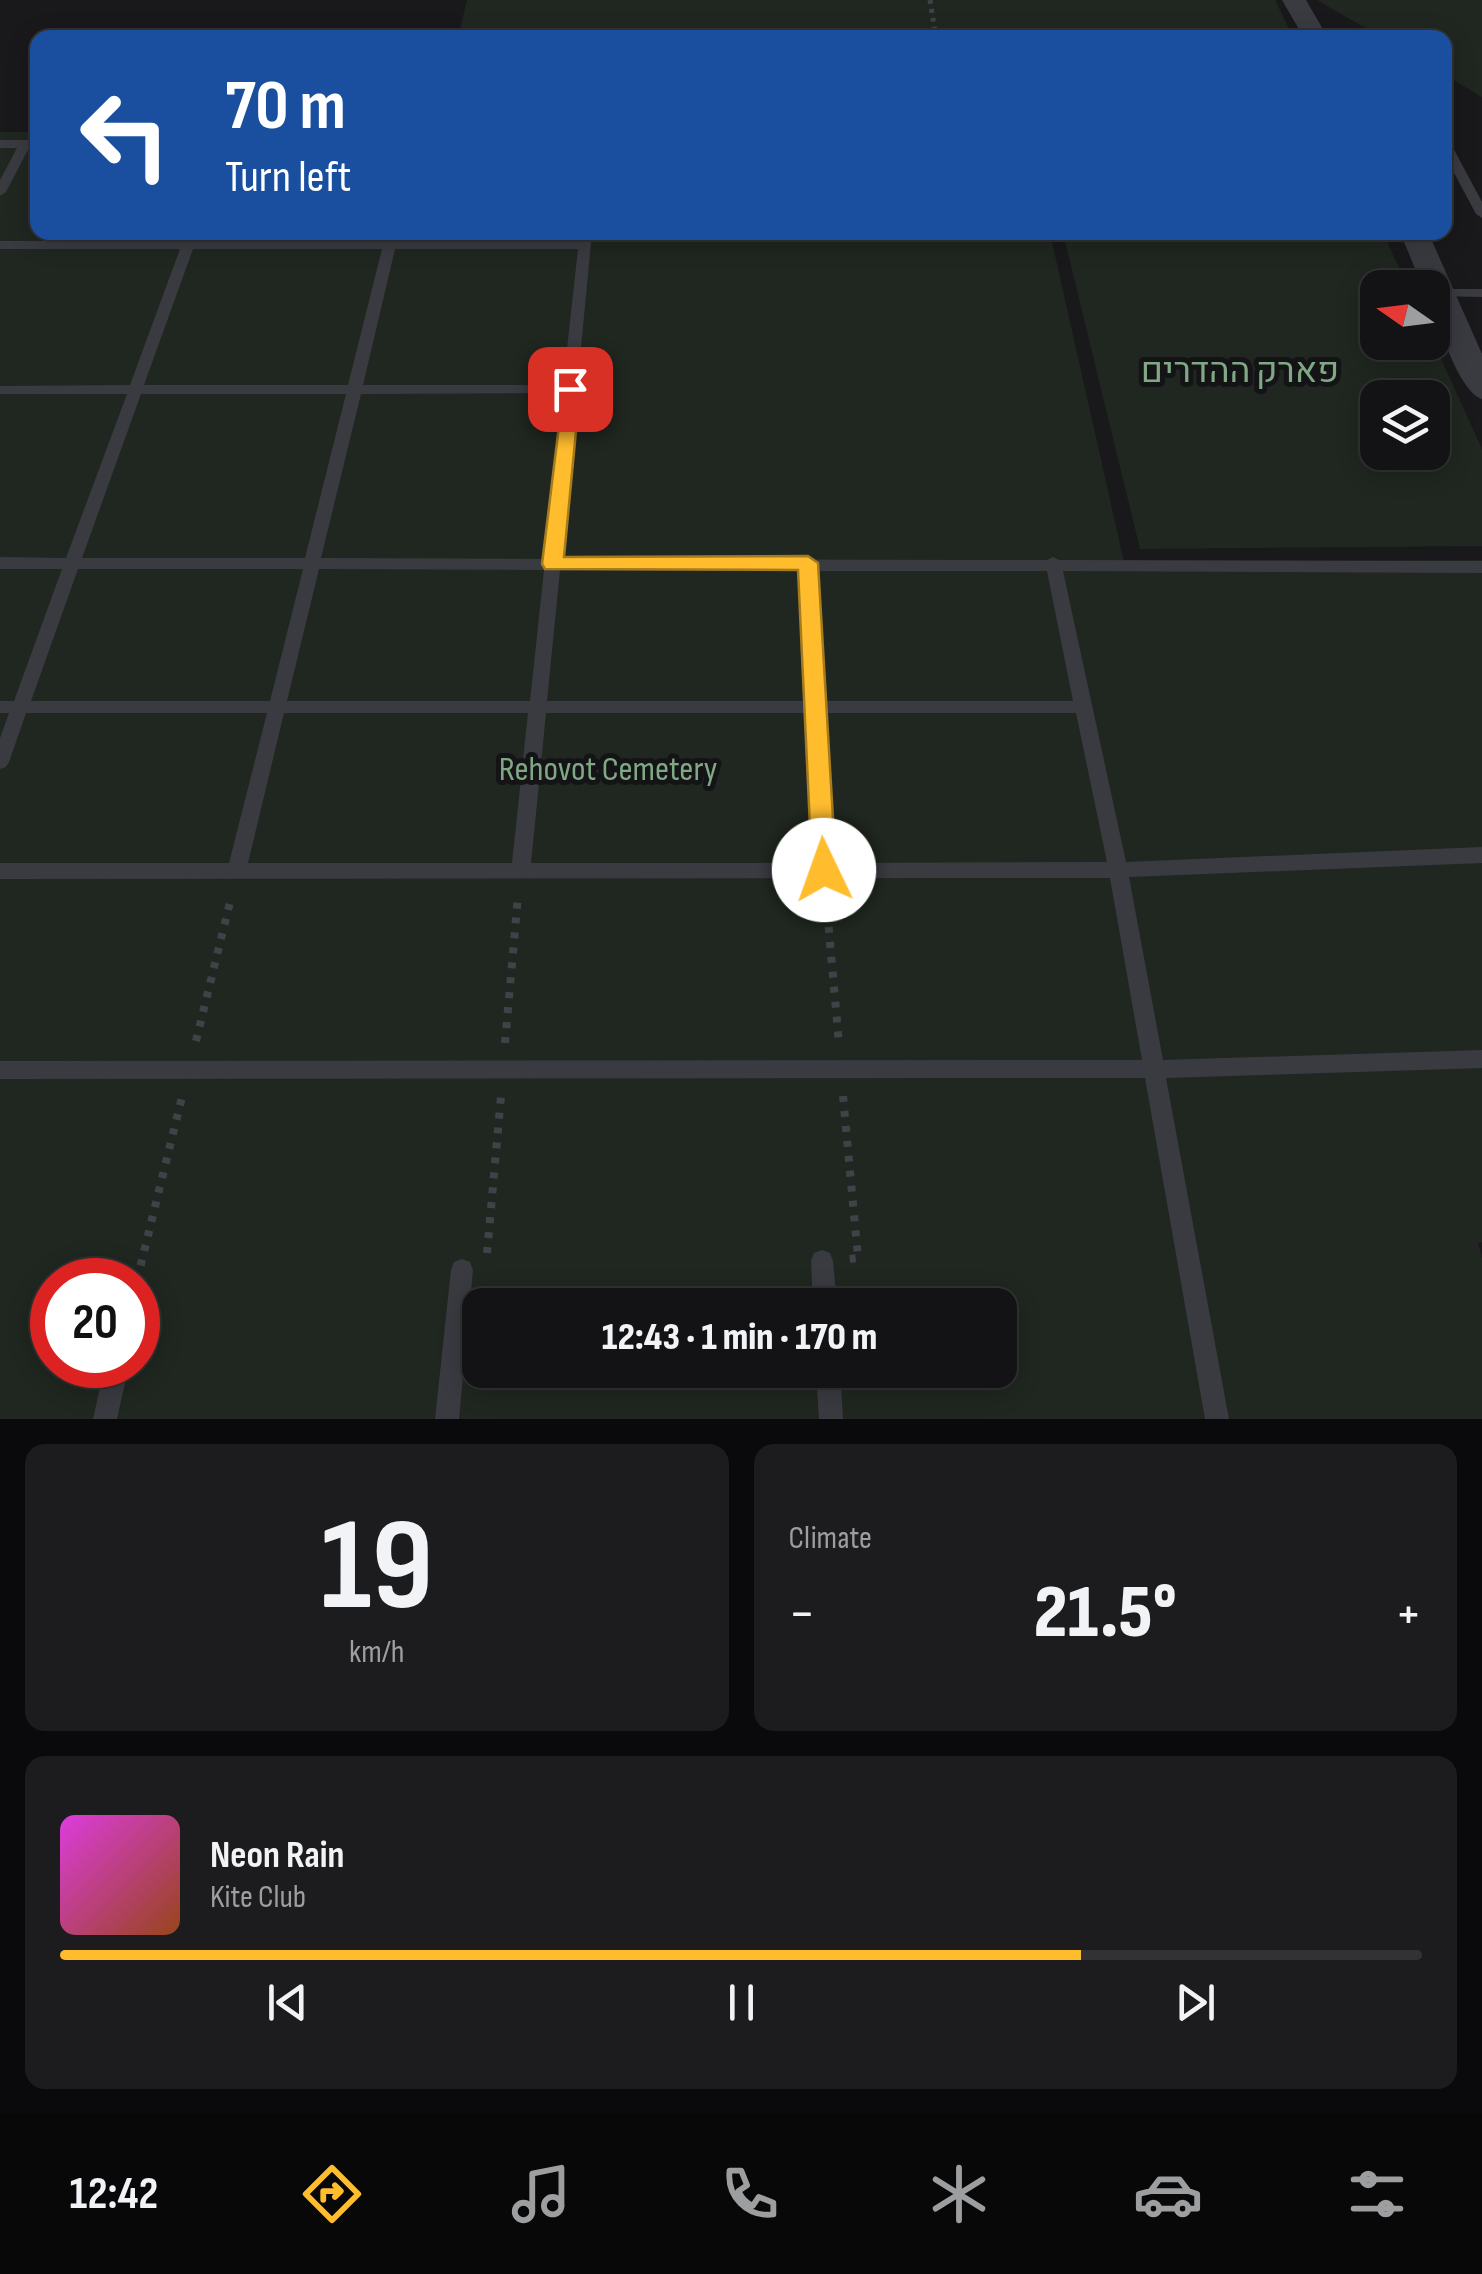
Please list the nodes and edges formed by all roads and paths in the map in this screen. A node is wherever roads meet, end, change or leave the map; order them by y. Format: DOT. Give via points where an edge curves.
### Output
graph roads {
  1 [pos="930,0"];
  2 [pos="1294,0"];
  3 [pos="935,30"];
  4 [pos="1311,30"];
  5 [pos="0,144"];
  6 [pos="30,144"];
  7 [pos="30,146"];
  8 [pos="1452,157"];
  9 [pos="0,192"];
  10 [pos="1482,214"];
  11 [pos="158,240"];
  12 [pos="190,240"];
  13 [pos="392,240"];
  14 [pos="586,240"];
  15 [pos="1417,240"];
  16 [pos="0,245"];
  17 [pos="1429,270"];
  18 [pos="1450,293"];
  19 [pos="1482,293"];
  20 [pos="1450,319"];
  21 [pos="570,389"];
  22 [pos="0,390"];
  23 [pos="135,390"];
  24 [pos="355,390"];
  25 [pos="1482,390"];
  26 [pos="0,563"];
  27 [pos="72,563"];
  28 [pos="312,563"];
  29 [pos="808,563"];
  30 [pos="1053,563"];
  31 [pos="552,564"];
  32 [pos="1482,567"];
  33 [pos="0,707"];
  34 [pos="20,707"];
  35 [pos="277,707"];
  36 [pos="538,707"];
  37 [pos="816,707"];
  38 [pos="1083,707"];
  39 [pos="0,762"];
  40 [pos="1482,855"];
  41 [pos="824,870"];
  42 [pos="1118,870"];
  43 [pos="0,871"];
  44 [pos="238,871"];
  45 [pos="521,871"];
  46 [pos="1482,1059"];
  47 [pos="1154,1069"];
  48 [pos="0,1070"];
  49 [pos="822,1261"];
  50 [pos="462,1270"];
  51 [pos="824,1288"];
  52 [pos="112,1388"];
  53 [pos="829,1388"];
  54 [pos="105,1419"];
  55 [pos="447,1419"];
  56 [pos="830,1419"];
  57 [pos="1217,1419"];
  1 -- 3 [label="path"];
  2 -- 4 [label="street"];
  5 -- 6 [label="lane"];
  7 -- 9 [label="lane"];
  8 -- 10 [label="lane"];
  11 -- 16 [label="lane"];
  12 -- 23 [label="lane"];
  13 -- 24 [label="lane"];
  14 -- 21 [label="lane"];
  15 -- 17 [label="street"];
  18 -- 19 [label="lane"];
  20 -- 25 [label="street"];
  21 -- 24 [label="lane"];
  21 -- 31 [label="lane"];
  22 -- 23 [label="lane"];
  23 -- 24 [label="lane"];
  23 -- 27 [label="lane"];
  24 -- 28 [label="lane"];
  26 -- 27 [label="lane"];
  27 -- 28 [label="lane"];
  27 -- 34 [label="lane"];
  28 -- 31 [label="lane"];
  28 -- 35 [label="lane"];
  29 -- 30 [label="lane"];
  29 -- 31 [label="lane"];
  29 -- 37 [label="lane"];
  30 -- 32 [label="lane"];
  30 -- 38 [label="lane"];
  31 -- 36 [label="lane"];
  33 -- 34 [label="lane"];
  34 -- 35 [label="lane"];
  34 -- 39 [label="lane"];
  35 -- 36 [label="lane"];
  35 -- 44 [label="lane"];
  36 -- 37 [label="lane"];
  36 -- 45 [label="lane"];
  37 -- 38 [label="lane"];
  37 -- 41 [label="lane"];
  38 -- 42 [label="lane"];
  40 -- 42 [label="lane"];
  41 -- 42 [label="lane"];
  41 -- 45 [label="lane"];
  42 -- 47 [label="lane"];
  43 -- 44 [label="lane"];
  44 -- 45 [label="lane"];
  46 -- 47 [label="lane"];
  47 -- 48 [label="lane"];
  47 -- 57 [label="lane"];
  49 -- 51 [label="lane"];
  50 -- 55 [label="lane"];
  52 -- 54 [label="lane"];
  53 -- 56 [label="lane"];
}
